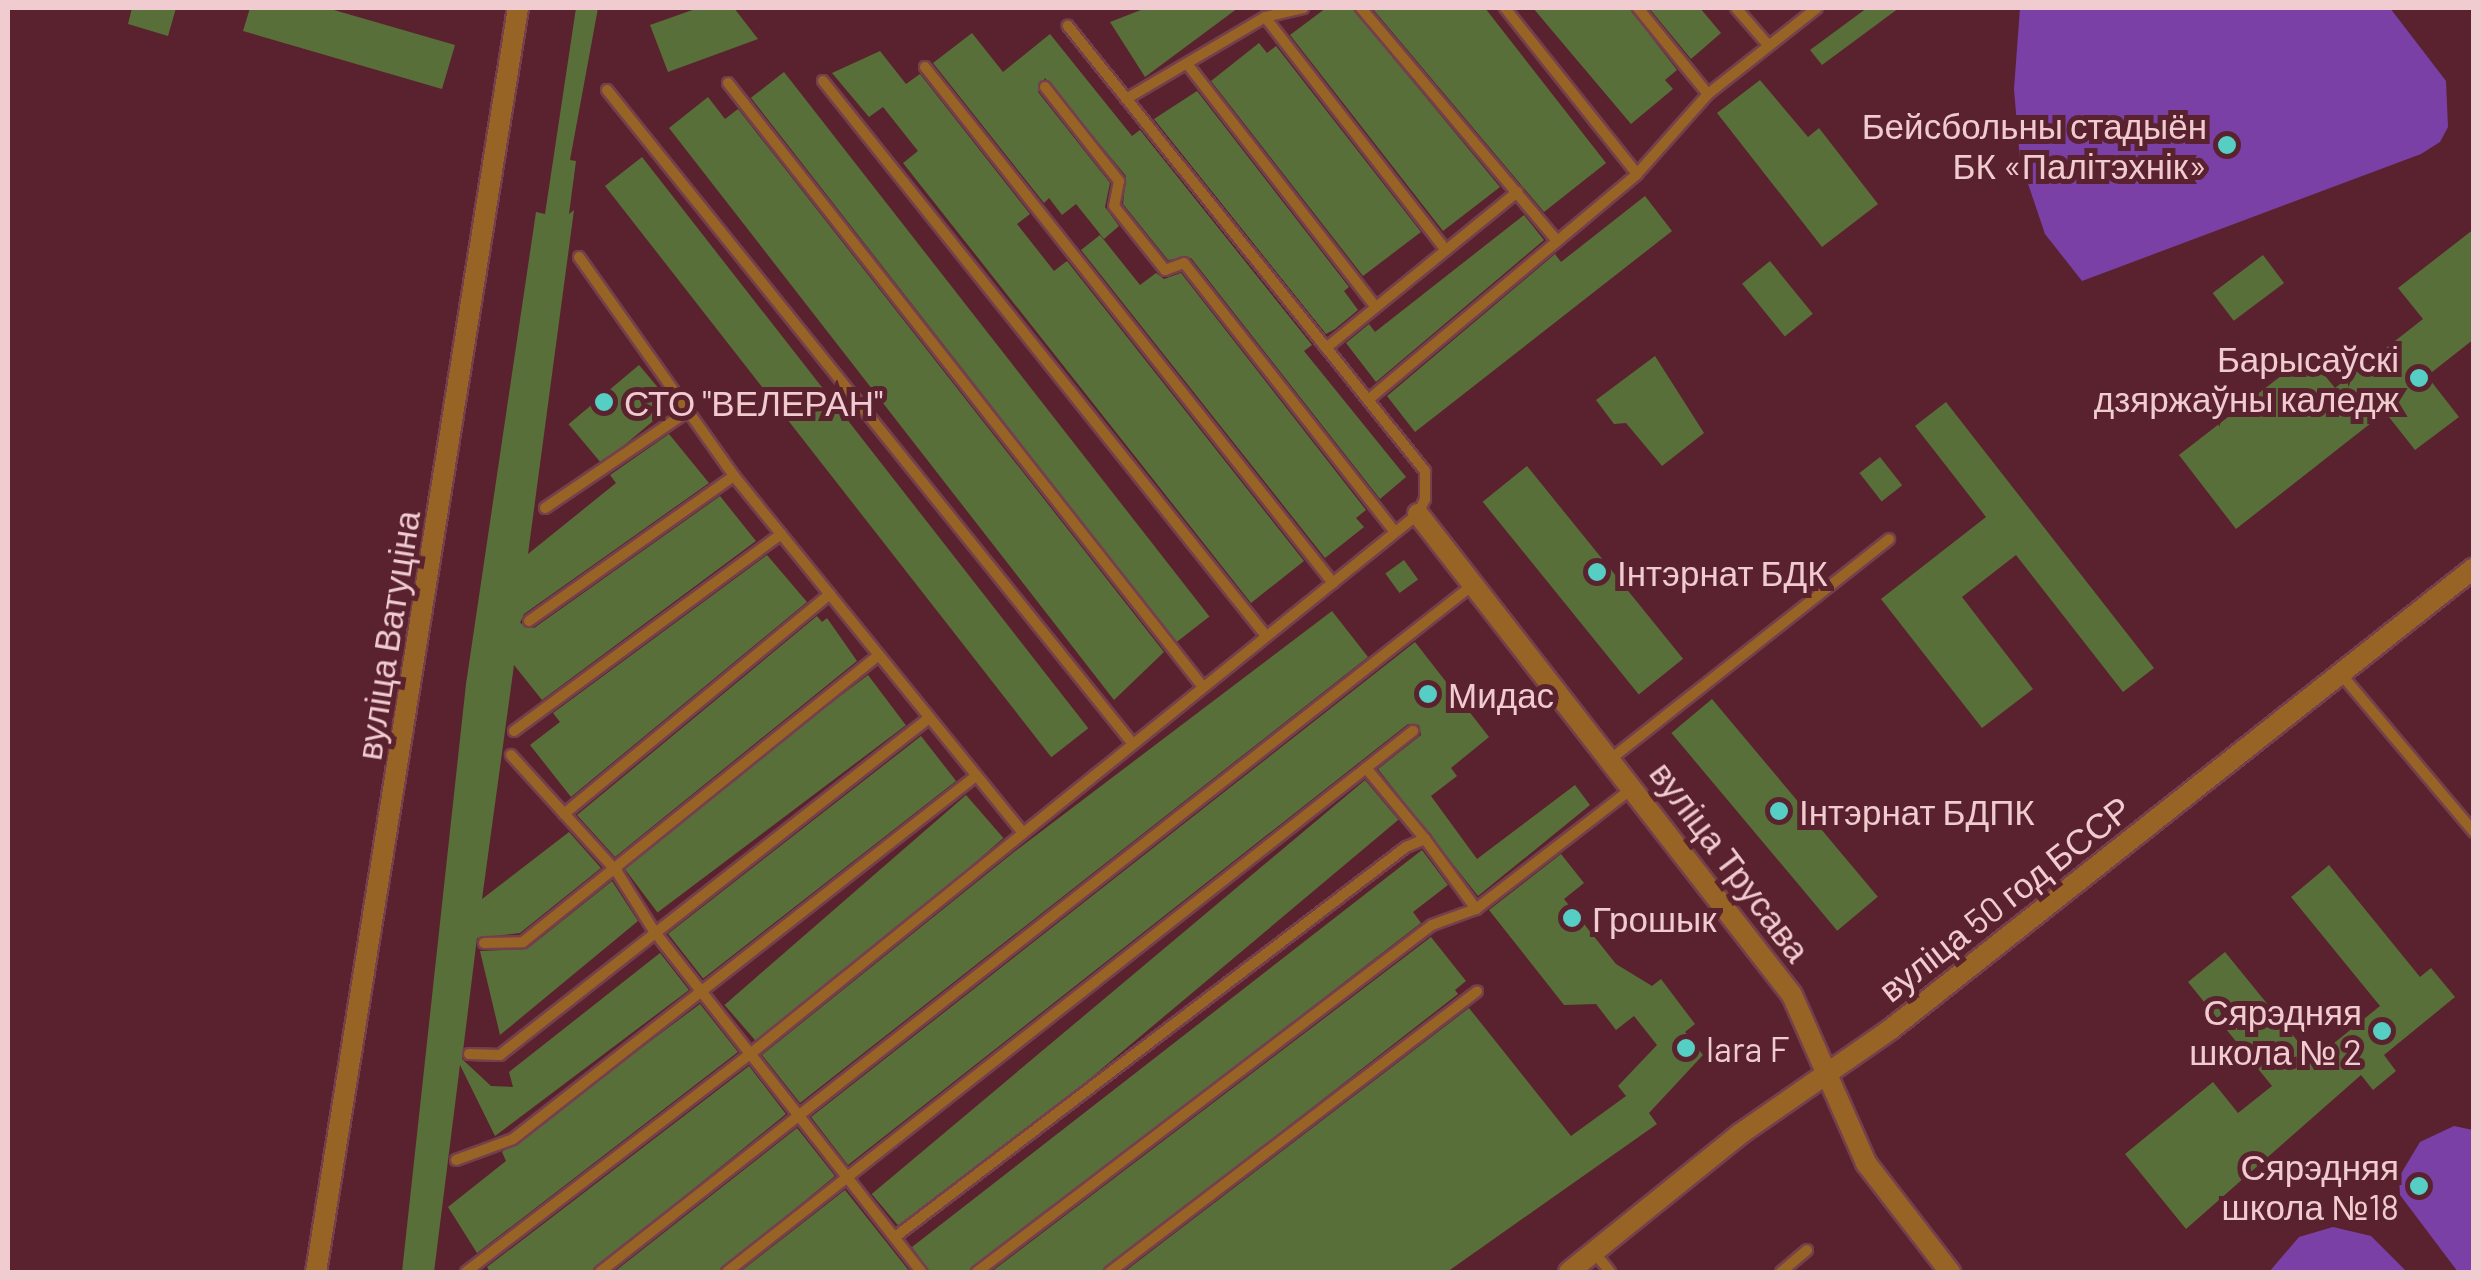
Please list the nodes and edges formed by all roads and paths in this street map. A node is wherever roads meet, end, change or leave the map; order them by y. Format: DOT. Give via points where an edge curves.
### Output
graph roads {
  1 [pos="518,8"];
  2 [pos="1304,8"];
  3 [pos="1360,8"];
  4 [pos="1506,8"];
  5 [pos="1638,8"];
  6 [pos="1736,8"];
  7 [pos="1817,8"];
  8 [pos="1266,18"];
  9 [pos="1068,26"];
  10 [pos="1768,45"];
  11 [pos="1188,65"];
  12 [pos="925,67"];
  13 [pos="823,80"];
  14 [pos="728,84"];
  15 [pos="1045,87"];
  16 [pos="608,90"];
  17 [pos="1708,94"];
  18 [pos="1126,99"];
  19 [pos="1637,174"];
  20 [pos="1517,192"];
  21 [pos="1555,238"];
  22 [pos="1446,250"];
  23 [pos="579,257"];
  24 [pos="1376,307"];
  25 [pos="1326,348"];
  26 [pos="1368,400"];
  27 [pos="688,411"];
  28 [pos="734,476"];
  29 [pos="544,508"];
  30 [pos="1418,514"];
  31 [pos="1395,532"];
  32 [pos="781,534"];
  33 [pos="1889,539"];
  34 [pos="2474,568"];
  35 [pos="1332,583"];
  36 [pos="1474,584"];
  37 [pos="830,594"];
  38 [pos="529,621"];
  39 [pos="1266,636"];
  40 [pos="879,655"];
  41 [pos="2340,673"];
  42 [pos="1204,687"];
  43 [pos="929,718"];
  44 [pos="514,731"];
  45 [pos="1413,731"];
  46 [pos="1133,744"];
  47 [pos="510,755"];
  48 [pos="1612,758"];
  49 [pos="1366,768"];
  50 [pos="976,776"];
  51 [pos="1634,787"];
  52 [pos="564,814"];
  53 [pos="2474,832"];
  54 [pos="1023,833"];
  55 [pos="1425,840"];
  56 [pos="616,872"];
  57 [pos="1476,909"];
  58 [pos="654,931"];
  59 [pos="484,943"];
  60 [pos="1477,991"];
  61 [pos="703,992"];
  62 [pos="469,1054"];
  63 [pos="749,1056"];
  64 [pos="1825,1078"];
  65 [pos="797,1113"];
  66 [pos="456,1160"];
  67 [pos="848,1172"];
  68 [pos="895,1237"];
  69 [pos="1807,1250"];
  70 [pos="1594,1252"];
  71 [pos="316,1272"];
  72 [pos="466,1272"];
  73 [pos="600,1272"];
  74 [pos="727,1272"];
  75 [pos="922,1272"];
  76 [pos="977,1272"];
  77 [pos="1110,1272"];
  78 [pos="1568,1272"];
  79 [pos="1610,1272"];
  80 [pos="1781,1272"];
  81 [pos="1950,1272"];
  1 -- 71 [label="street, вуліца Ватуціна"];
  2 -- 8 [label="lane"];
  3 -- 20 [label="lane"];
  4 -- 19 [label="lane"];
  5 -- 17 [label="lane"];
  6 -- 10 [label="lane"];
  7 -- 10 [label="lane"];
  8 -- 11 [label="lane"];
  8 -- 22 [label="lane"];
  9 -- 18 [label="lane"];
  10 -- 17 [label="lane"];
  11 -- 18 [label="lane"];
  11 -- 24 [label="lane"];
  12 -- 35 [label="lane"];
  13 -- 39 [label="lane"];
  14 -- 42 [label="lane"];
  15 -- 31 [label="lane" via="1119,180 1114,206 1154,258 1165,270 1184,263"];
  16 -- 46 [label="lane"];
  17 -- 19 [label="lane"];
  18 -- 25 [label="lane"];
  19 -- 21 [label="lane"];
  20 -- 21 [label="lane"];
  20 -- 22 [label="lane"];
  21 -- 26 [label="lane"];
  22 -- 24 [label="lane"];
  23 -- 27 [label="lane"];
  24 -- 25 [label="lane"];
  25 -- 26 [label="lane"];
  26 -- 30 [label="lane" via="1425,471"];
  27 -- 28 [label="lane"];
  27 -- 29 [label="lane"];
  28 -- 32 [label="lane"];
  28 -- 38 [label="lane"];
  30 -- 31 [label="lane"];
  30 -- 36 [label="street, вуліца Трусава"];
  31 -- 35 [label="lane"];
  32 -- 37 [label="lane"];
  32 -- 44 [label="lane"];
  33 -- 48 [label="lane"];
  34 -- 41 [label="street, вуліца 50 год БССР"];
  35 -- 39 [label="lane"];
  36 -- 48 [label="street, вуліца Трусава"];
  36 -- 65 [label="lane"];
  37 -- 40 [label="lane"];
  37 -- 52 [label="lane"];
  39 -- 42 [label="lane"];
  40 -- 43 [label="lane"];
  40 -- 56 [label="lane"];
  41 -- 53 [label="lane"];
  41 -- 64 [label="street, вуліца 50 год БССР"];
  42 -- 46 [label="lane"];
  43 -- 50 [label="lane"];
  43 -- 58 [label="lane"];
  45 -- 49 [label="lane"];
  46 -- 54 [label="lane"];
  47 -- 52 [label="lane"];
  48 -- 51 [label="street, вуліца Трусава"];
  49 -- 55 [label="lane"];
  49 -- 67 [label="lane"];
  50 -- 54 [label="lane"];
  50 -- 61 [label="lane"];
  51 -- 57 [label="lane"];
  51 -- 64 [label="street, вуліца Трусава" via="1792,996"];
  52 -- 56 [label="lane"];
  54 -- 63 [label="lane"];
  55 -- 57 [label="lane"];
  55 -- 68 [label="lane" via="1406,847"];
  56 -- 58 [label="lane"];
  56 -- 59 [label="lane" via="524,942"];
  57 -- 76 [label="lane" via="1432,926"];
  58 -- 61 [label="lane"];
  58 -- 62 [label="lane" via="500,1054"];
  60 -- 77 [label="lane"];
  61 -- 63 [label="lane"];
  61 -- 66 [label="lane" via="512,1140"];
  63 -- 65 [label="lane"];
  63 -- 72 [label="lane"];
  64 -- 70 [label="street, вуліца 50 год БССР" via="1740,1134"];
  64 -- 81 [label="street, вуліца Трусава" via="1866,1163"];
  65 -- 67 [label="lane"];
  65 -- 73 [label="lane"];
  67 -- 68 [label="lane"];
  67 -- 74 [label="lane"];
  68 -- 75 [label="lane"];
  69 -- 80 [label="lane"];
  70 -- 78 [label="street, вуліца 50 год БССР"];
  70 -- 79 [label="lane"];
}
